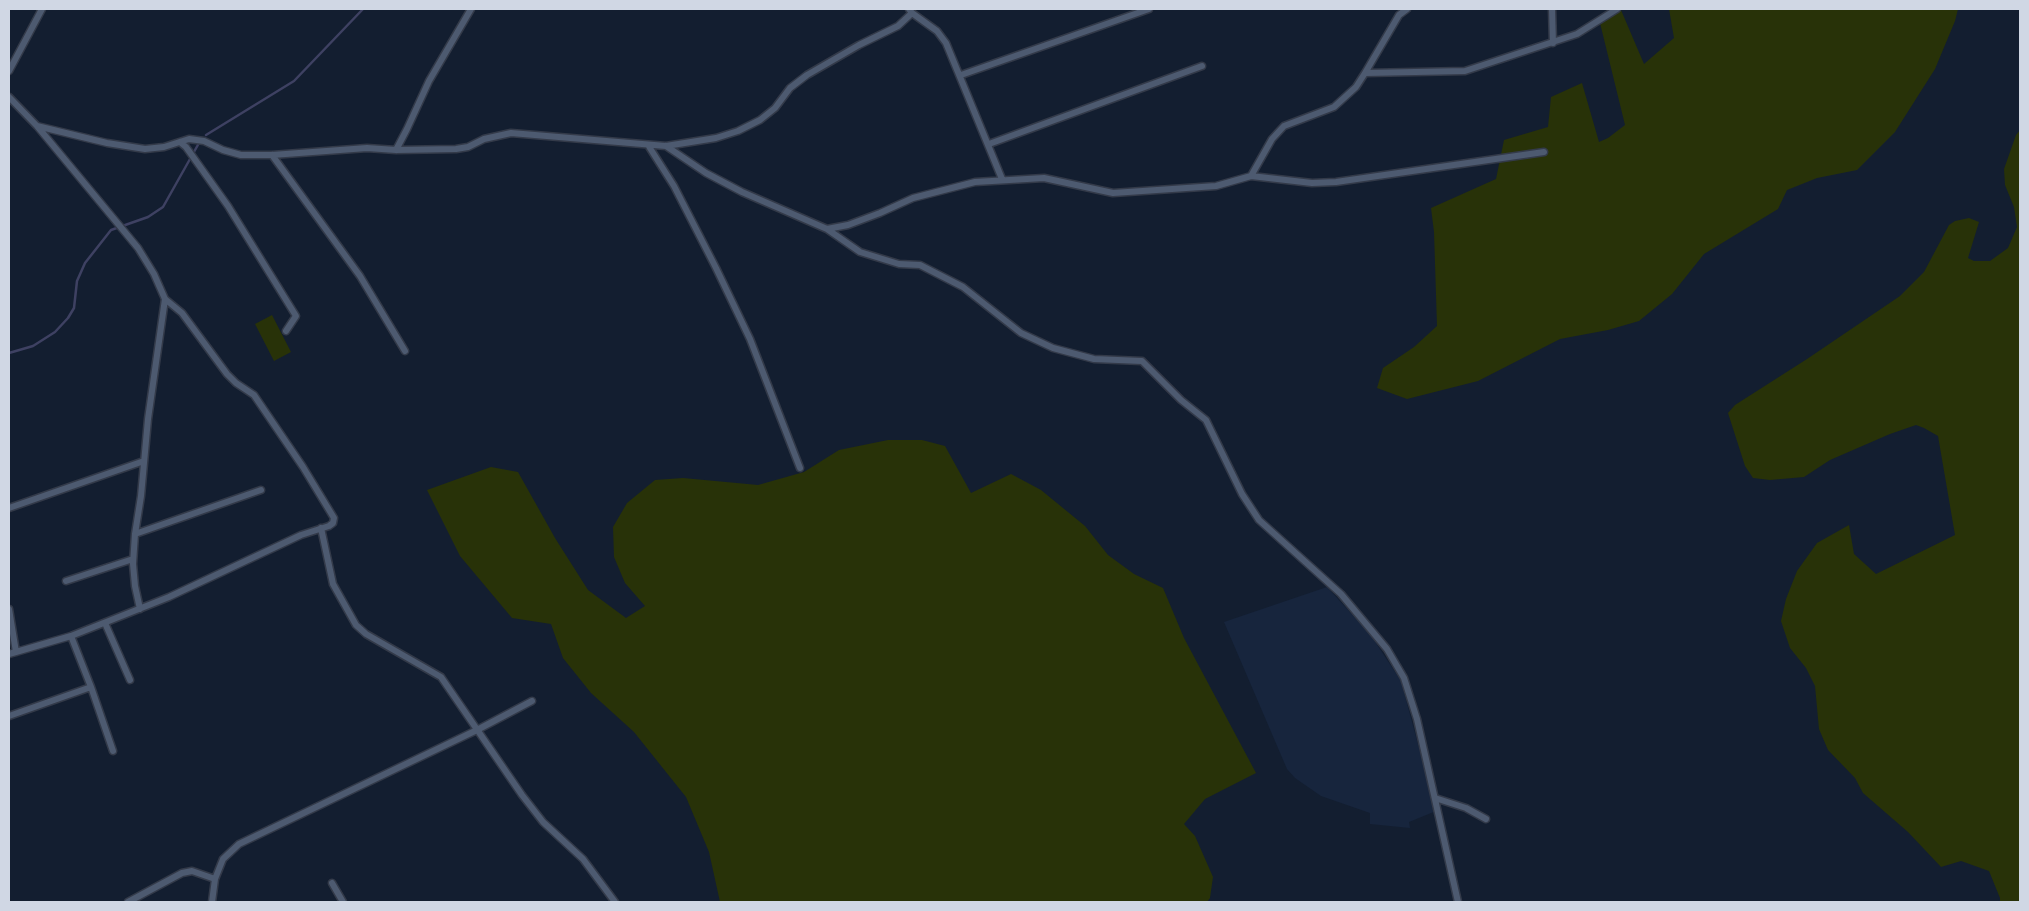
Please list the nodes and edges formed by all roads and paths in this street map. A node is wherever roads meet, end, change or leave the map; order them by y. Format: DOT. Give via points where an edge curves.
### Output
graph roads {
  1 [pos="42,9"];
  2 [pos="471,9"];
  3 [pos="1149,9"];
  4 [pos="1407,9"];
  5 [pos="1552,9"];
  6 [pos="1617,9"];
  7 [pos="911,11"];
  8 [pos="1553,43"];
  9 [pos="1202,66"];
  10 [pos="9,71"];
  11 [pos="1365,73"];
  12 [pos="960,74"];
  13 [pos="9,97"];
  14 [pos="37,126"];
  15 [pos="54,131"];
  16 [pos="47,139"];
  17 [pos="180,142"];
  18 [pos="989,144"];
  19 [pos="648,145"];
  20 [pos="666,146"];
  21 [pos="396,150"];
  22 [pos="1544,152"];
  23 [pos="272,155"];
  24 [pos="1250,176"];
  25 [pos="1002,179"];
  26 [pos="826,229"];
  27 [pos="165,299"];
  28 [pos="286,331"];
  29 [pos="405,351"];
  30 [pos="144,461"];
  31 [pos="800,468"];
  32 [pos="261,490"];
  33 [pos="9,508"];
  34 [pos="321,528"];
  35 [pos="135,534"];
  36 [pos="133,559"];
  37 [pos="66,581"];
  38 [pos="9,609"];
  39 [pos="140,609"];
  40 [pos="106,623"];
  41 [pos="72,636"];
  42 [pos="16,652"];
  43 [pos="9,654"];
  44 [pos="130,680"];
  45 [pos="92,687"];
  46 [pos="532,701"];
  47 [pos="9,716"];
  48 [pos="477,730"];
  49 [pos="113,751"];
  50 [pos="1435,798"];
  51 [pos="1486,819"];
  52 [pos="214,879"];
  53 [pos="332,883"];
  54 [pos="128,902"];
  55 [pos="212,902"];
  56 [pos="342,902"];
  57 [pos="615,902"];
  58 [pos="1458,902"];
  1 -- 10 [label="street"];
  2 -- 21 [label="street" via="428,81"];
  3 -- 12 [label="street"];
  4 -- 11 [label="street" via="1399,15"];
  5 -- 8 [label="street"];
  6 -- 8 [label="street" via="1577,34"];
  7 -- 12 [label="street" via="937,31"];
  7 -- 20 [label="street" via="898,26 807,75 760,120 716,138"];
  8 -- 11 [label="street" via="1465,71"];
  9 -- 18 [label="street"];
  11 -- 24 [label="street" via="1356,87 1334,107 1284,126 1272,139"];
  12 -- 18 [label="street"];
  13 -- 14 [label="street"];
  14 -- 15 [label="street"];
  14 -- 16 [label="street"];
  15 -- 16 [label="street"];
  15 -- 17 [label="street" via="145,149"];
  16 -- 27 [label="street" via="138,248"];
  17 -- 23 [label="street" via="189,139 204,141 241,155"];
  17 -- 28 [label="street" via="247,234 296,316"];
  18 -- 25 [label="street"];
  19 -- 20 [label="street"];
  19 -- 21 [label="street" via="511,133 456,149"];
  19 -- 31 [label="street" via="674,186 750,339"];
  20 -- 26 [label="street" via="742,192"];
  21 -- 23 [label="street" via="367,148"];
  22 -- 24 [label="street" via="1336,182 1312,183"];
  23 -- 29 [label="street" via="360,276"];
  24 -- 25 [label="street" via="1216,186 1113,192 1096,191 1057,180"];
  25 -- 26 [label="street" via="974,182 913,198 856,222"];
  26 -- 50 [label="street" via="860,252 900,264 920,265 963,287 1021,333 1052,348 1094,359 1142,362 1206,420 1242,494 1259,520 1341,594 1392,656 1404,678 1417,719"];
  27 -- 30 [label="street"];
  27 -- 34 [label="street" via="182,313 227,374 254,395 272,420 334,518 333,523"];
  30 -- 33 [label="street"];
  30 -- 35 [label="street"];
  32 -- 35 [label="street"];
  34 -- 39 [label="street"];
  34 -- 48 [label="street" via="333,584 356,625 441,677"];
  35 -- 36 [label="street"];
  36 -- 37 [label="street"];
  36 -- 39 [label="street"];
  38 -- 42 [label="street"];
  39 -- 40 [label="street"];
  40 -- 41 [label="street"];
  40 -- 44 [label="street"];
  41 -- 42 [label="street"];
  41 -- 45 [label="street"];
  42 -- 43 [label="street"];
  45 -- 47 [label="street"];
  45 -- 49 [label="street"];
  46 -- 48 [label="street"];
  48 -- 52 [label="street" via="239,844 223,859"];
  48 -- 57 [label="street" via="543,822 583,859"];
  50 -- 51 [label="street" via="1466,808"];
  50 -- 58 [label="street"];
  52 -- 54 [label="street" via="192,871 182,873"];
  52 -- 55 [label="street"];
  53 -- 56 [label="street"];
}
